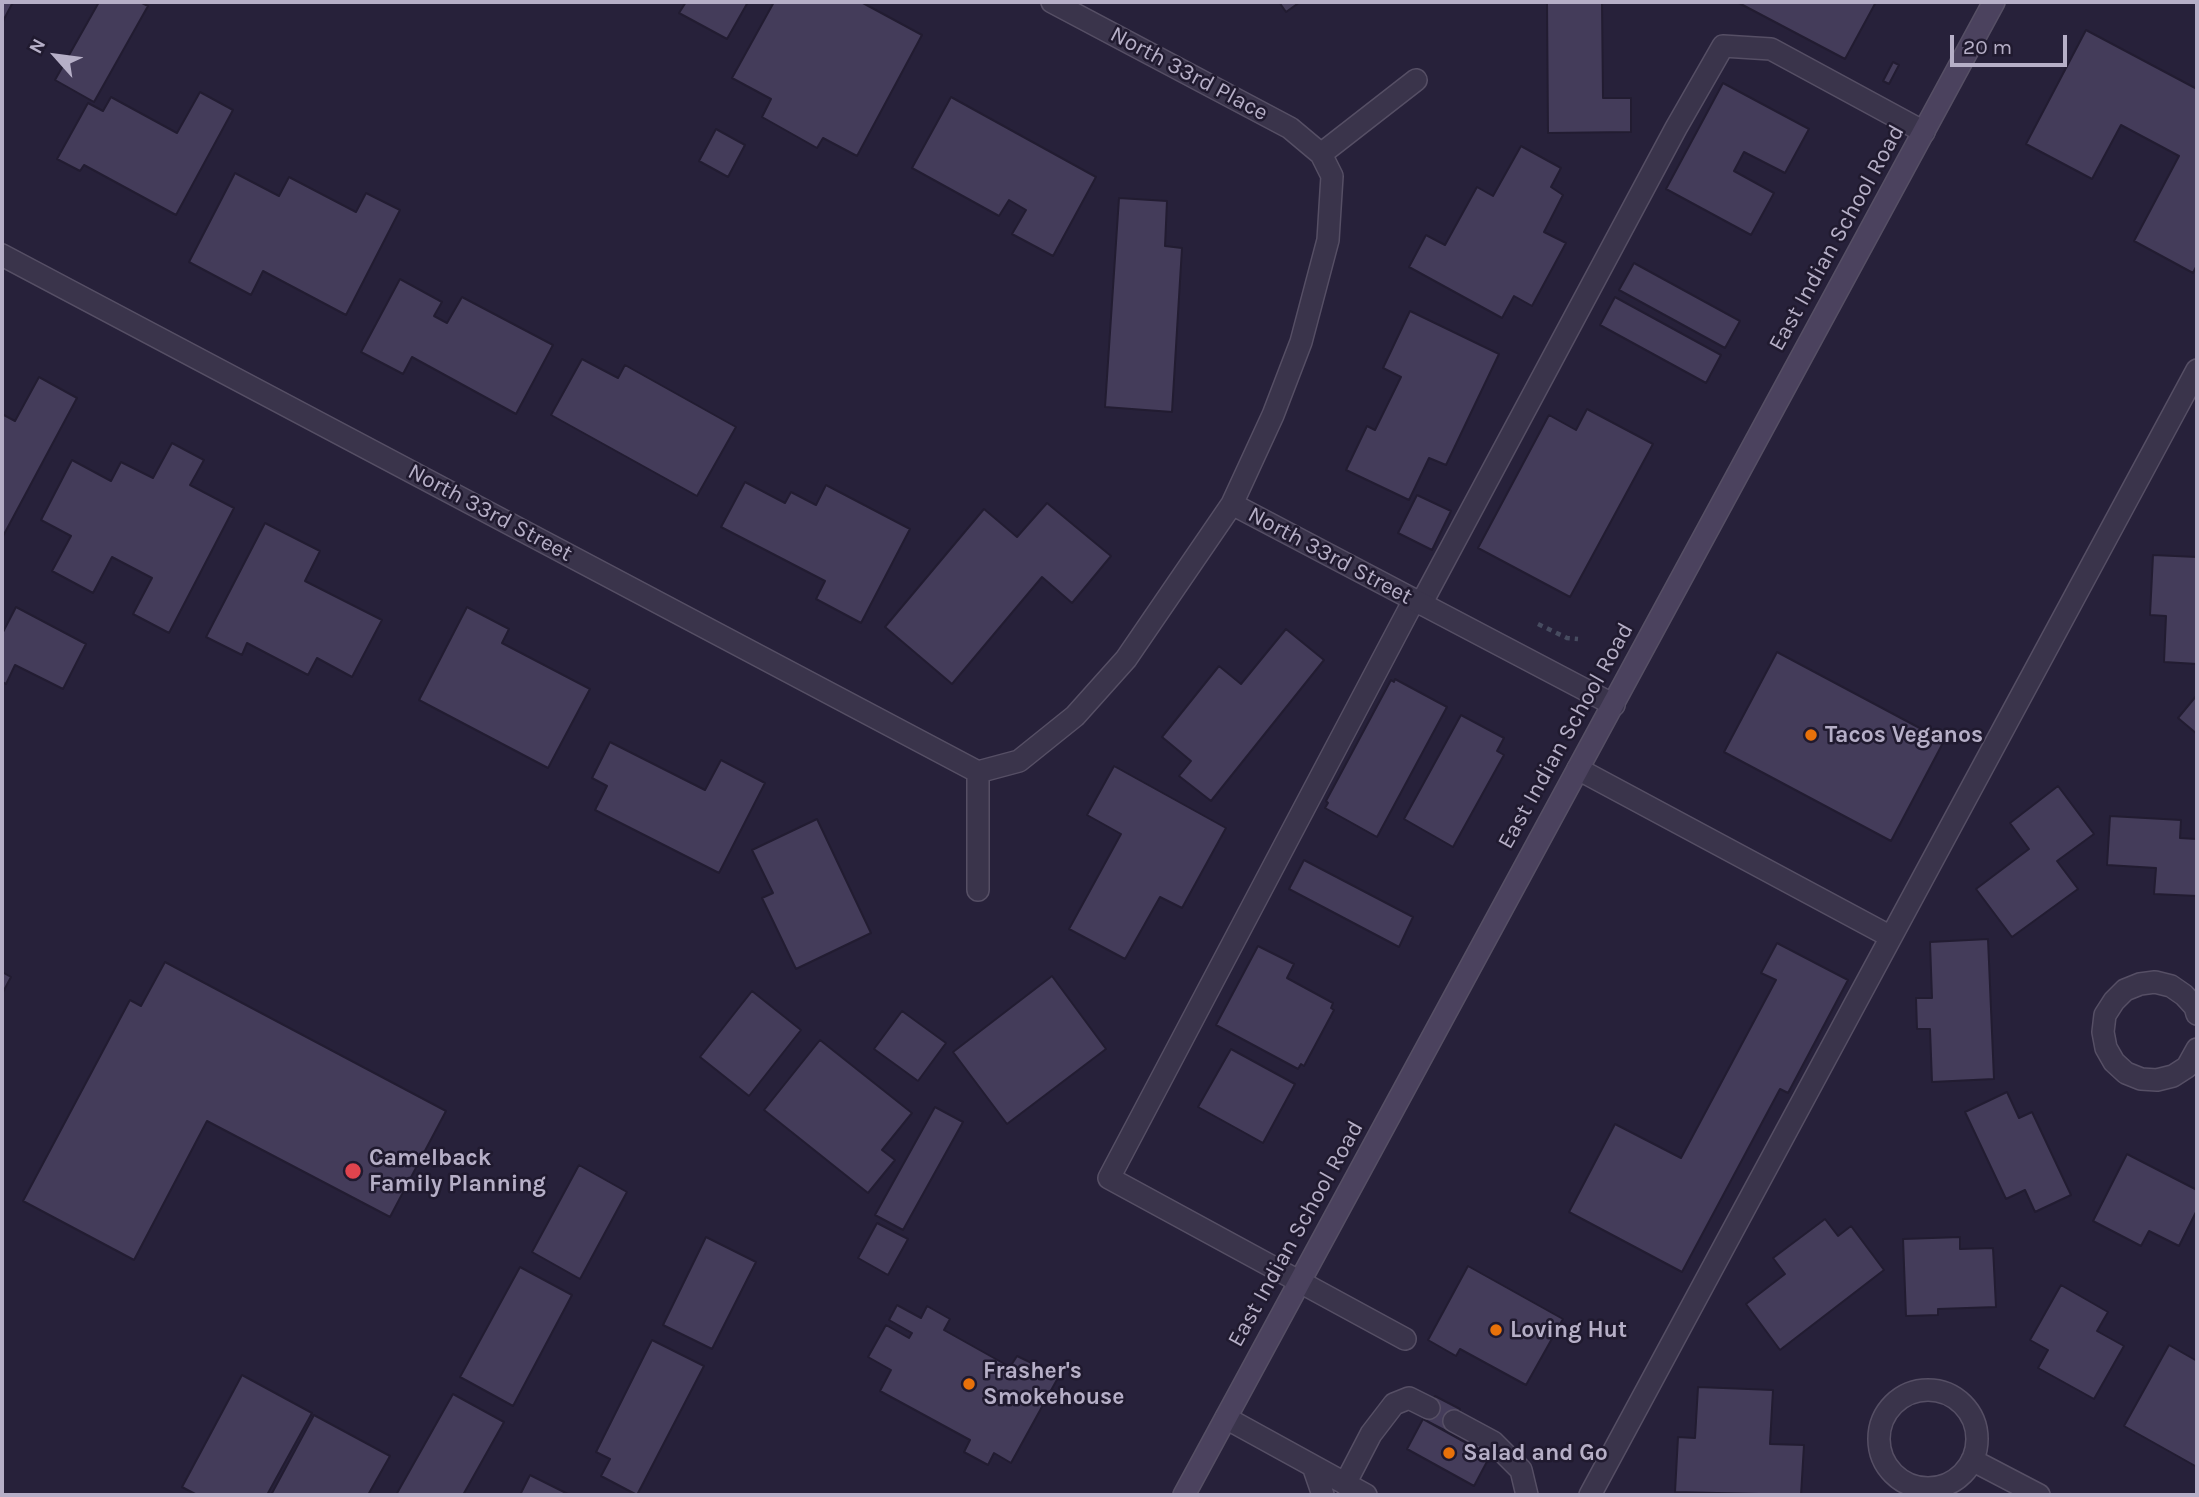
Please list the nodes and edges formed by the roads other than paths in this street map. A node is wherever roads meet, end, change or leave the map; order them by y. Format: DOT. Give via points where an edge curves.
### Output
graph roads {
  1 [pos="1052,2"];
  2 [pos="1994,2"];
  3 [pos="1416,80"];
  4 [pos="1924,132"];
  5 [pos="1321,154"];
  6 [pos="2,254"];
  7 [pos="2197,370"];
  8 [pos="1232,504"];
  9 [pos="1418,602"];
  10 [pos="1614,705"];
  11 [pos="1578,769"];
  12 [pos="978,772"];
  13 [pos="978,890"];
  14 [pos="1891,937"];
  15 [pos="2197,1014"];
  16 [pos="2197,1052"];
  17 [pos="1300,1283"];
  18 [pos="1405,1339"];
  19 [pos="1429,1408"];
  20 [pos="1226,1418"];
  21 [pos="1454,1421"];
  22 [pos="1972,1460"];
  23 [pos="1313,1466"];
  24 [pos="1345,1483"];
  25 [pos="1184,1495"];
  26 [pos="1323,1495"];
  27 [pos="1366,1495"];
  28 [pos="1527,1495"];
  29 [pos="1590,1495"];
  30 [pos="2039,1495"];
  1 -- 5 [label="street, North 33rd Place" via="1290,128"];
  2 -- 4 [label="main road, East Indian School Road"];
  3 -- 5 [label="street"];
  4 -- 9 [label="street" via="1771,49 1723,47"];
  4 -- 10 [label="main road, East Indian School Road"];
  5 -- 8 [label="street" via="1332,176 1328,240 1301,342"];
  6 -- 12 [label="street, North 33rd Street"];
  7 -- 14 [label="street"];
  8 -- 9 [label="street, North 33rd Street"];
  8 -- 12 [label="street, North 33rd Street" via="1126,659 1075,716 1019,761"];
  9 -- 10 [label="street, North 33rd Street"];
  9 -- 17 [label="street" via="1109,1178"];
  10 -- 11 [label="main road, East Indian School Road"];
  11 -- 14 [label="street"];
  11 -- 17 [label="main road, East Indian School Road"];
  12 -- 13 [label="street"];
  14 -- 29 [label="street"];
  15 -- 16 [label="street" via="2171,986 2140,984 2114,1001 2103,1032 2114,1062 2141,1079 2173,1076"];
  17 -- 18 [label="street"];
  17 -- 20 [label="main road, East Indian School Road"];
  19 -- 24 [label="street" via="1409,1398 1394,1404 1371,1434"];
  20 -- 23 [label="street"];
  20 -- 25 [label="main road, East Indian School Road"];
  21 -- 28 [label="street" via="1493,1442 1521,1470"];
  22 -- 22 [label="street" via="1977,1445 1971,1414 1947,1393 1916,1391 1902,1397 1882,1423 1882,1455 1902,1480 1917,1487 1950,1483"];
  22 -- 30 [label="street"];
  23 -- 24 [label="street"];
  23 -- 26 [label="street"];
  24 -- 27 [label="street"];
}
